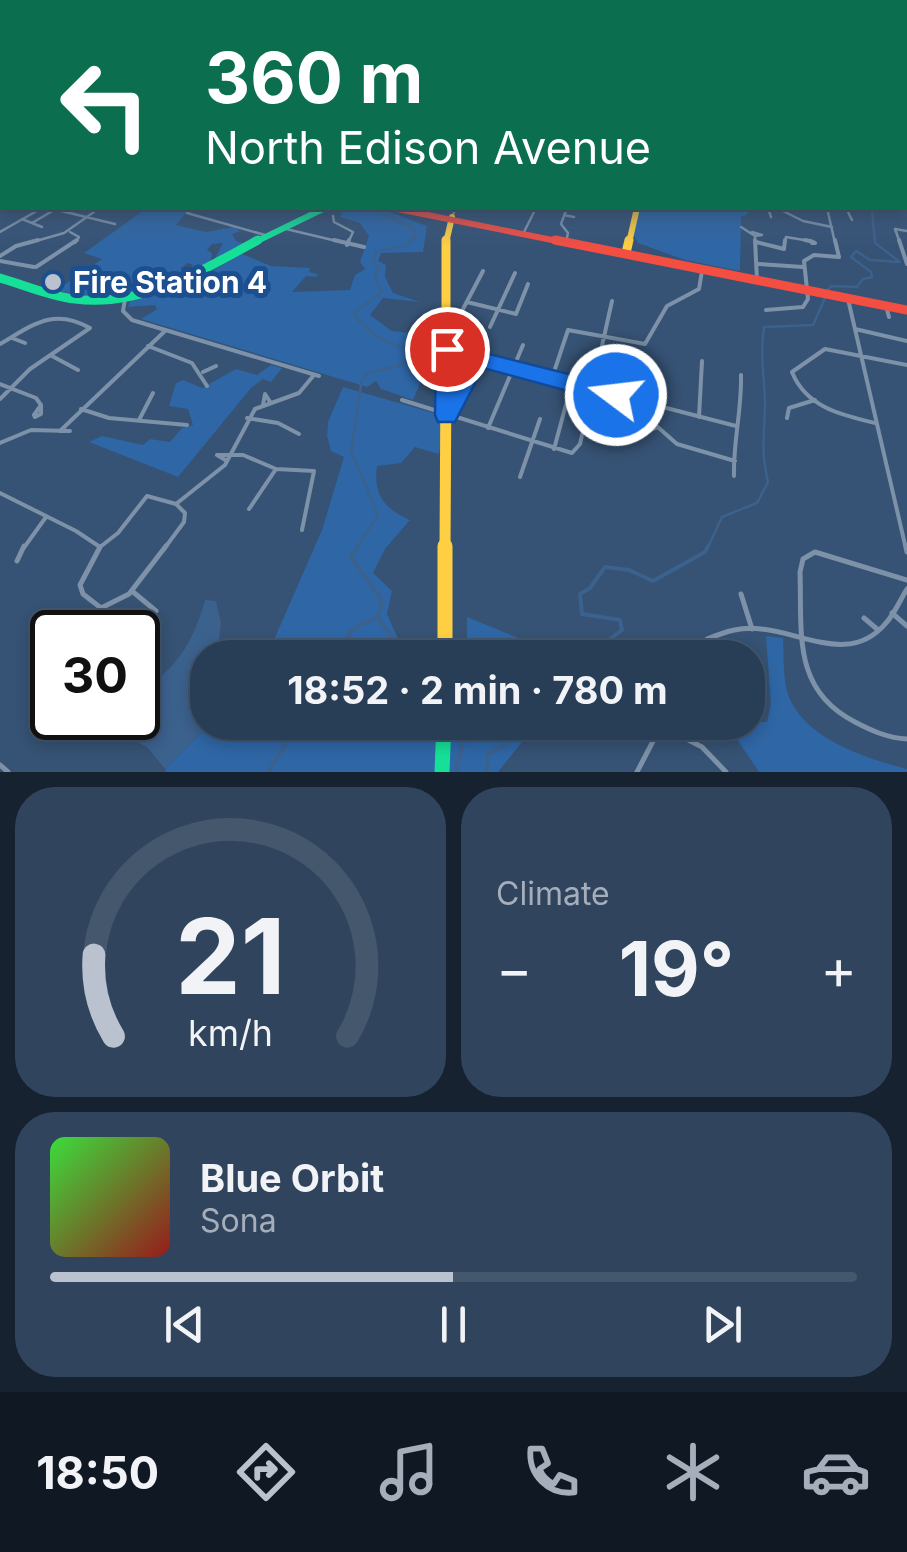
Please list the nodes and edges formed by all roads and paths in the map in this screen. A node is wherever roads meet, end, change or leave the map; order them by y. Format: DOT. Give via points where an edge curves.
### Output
graph roads {
  1 [pos="38,210"];
  2 [pos="54,210"];
  3 [pos="60,210"];
  4 [pos="190,210"];
  5 [pos="330,210"];
  6 [pos="418,210"];
  7 [pos="424,210"];
  8 [pos="535,210"];
  9 [pos="566,210"];
  10 [pos="636,210"];
  11 [pos="769,210"];
  12 [pos="781,210"];
  13 [pos="828,210"];
  14 [pos="847,210"];
  15 [pos="309,211"];
  16 [pos="94,212"];
  17 [pos="453,213"];
  18 [pos="564,215"];
  19 [pos="86,216"];
  20 [pos="771,216"];
  21 [pos="574,217"];
  22 [pos="22,219"];
  23 [pos="852,220"];
  24 [pos="32,223"];
  25 [pos="115,224"];
  26 [pos="42,226"];
  27 [pos="742,226"];
  28 [pos="832,227"];
  29 [pos="282,228"];
  30 [pos="0,229"];
  31 [pos="895,229"];
  32 [pos="68,231"];
  33 [pos="524,231"];
  34 [pos="907,231"];
  35 [pos="834,234"];
  36 [pos="266,236"];
  37 [pos="843,236"];
  38 [pos="754,237"];
  39 [pos="567,240"];
  40 [pos="810,241"];
  41 [pos="347,245"];
  42 [pos="364,247"];
  43 [pos="3,250"];
  44 [pos="52,252"];
  45 [pos="626,252"];
  46 [pos="60,254"];
  47 [pos="0,259"];
  48 [pos="756,263"];
  49 [pos="907,264"];
  50 [pos="804,267"];
  51 [pos="702,268"];
  52 [pos="484,271"];
  53 [pos="516,273"];
  54 [pos="0,278"];
  55 [pos="757,279"];
  56 [pos="528,284"];
  57 [pos="805,288"];
  58 [pos="126,298"];
  59 [pos="848,298"];
  60 [pos="612,301"];
  61 [pos="467,302"];
  62 [pos="498,310"];
  63 [pos="766,310"];
  64 [pos="907,310"];
  65 [pos="516,314"];
  66 [pos="490,327"];
  67 [pos="88,329"];
  68 [pos="165,330"];
  69 [pos="855,330"];
  70 [pos="447,332"];
  71 [pos="606,337"];
  72 [pos="12,338"];
  73 [pos="907,340"];
  74 [pos="25,343"];
  75 [pos="0,344"];
  76 [pos="523,345"];
  77 [pos="148,346"];
  78 [pos="861,354"];
  79 [pos="52,356"];
  80 [pos="477,359"];
  81 [pos="702,361"];
  82 [pos="907,365"];
  83 [pos="216,366"];
  84 [pos="512,368"];
  85 [pos="78,370"];
  86 [pos="203,372"];
  87 [pos="741,375"];
  88 [pos="316,376"];
  89 [pos="552,378"];
  90 [pos="571,383"];
  91 [pos="0,384"];
  92 [pos="207,386"];
  93 [pos="12,389"];
  94 [pos="592,389"];
  95 [pos="153,393"];
  96 [pos="0,400"];
  97 [pos="402,400"];
  98 [pos="815,400"];
  99 [pos="41,405"];
  100 [pos="652,405"];
  101 [pos="81,408"];
  102 [pos="446,415"];
  103 [pos="699,417"];
  104 [pos="247,418"];
  105 [pos="540,418"];
  106 [pos="787,418"];
  107 [pos="139,420"];
  108 [pos="875,422"];
  109 [pos="188,425"];
  110 [pos="736,426"];
  111 [pos="488,428"];
  112 [pos="656,428"];
  113 [pos="60,431"];
  114 [pos="70,431"];
  115 [pos="299,434"];
  116 [pos="632,437"];
  117 [pos="531,441"];
  118 [pos="0,443"];
  119 [pos="554,449"];
  120 [pos="230,457"];
  121 [pos="736,461"];
  122 [pos="276,469"];
  123 [pos="734,476"];
  124 [pos="520,477"];
  125 [pos="0,493"];
  126 [pos="176,504"];
  127 [pos="249,510"];
  128 [pos="46,517"];
  129 [pos="302,530"];
  130 [pos="100,547"];
  131 [pos="907,552"];
  132 [pos="17,562"];
  133 [pos="907,580"];
  134 [pos="907,588"];
  135 [pos="132,591"];
  136 [pos="741,594"];
  137 [pos="155,610"];
  138 [pos="892,613"];
  139 [pos="864,618"];
  140 [pos="907,626"];
  141 [pos="752,629"];
  142 [pos="877,629"];
  143 [pos="445,640"];
  144 [pos="707,640"];
  145 [pos="804,640"];
  146 [pos="907,739"];
  147 [pos="444,740"];
  148 [pos="653,740"];
  149 [pos="690,740"];
  150 [pos="0,765"];
  151 [pos="444,768"];
  152 [pos="8,772"];
  153 [pos="636,772"];
  154 [pos="726,772"];
  1 -- 22 [label="street"];
  2 -- 24 [label="street"];
  3 -- 19 [label="street"];
  4 -- 36 [label="street"];
  5 -- 15 [label="main road"];
  5 -- 41 [label="street" via="334,222 353,232"];
  6 -- 17 [label="main road"];
  7 -- 17 [label="main road"];
  8 -- 33 [label="street"];
  9 -- 18 [label="street"];
  10 -- 45 [label="main road"];
  11 -- 20 [label="street"];
  12 -- 28 [label="street"];
  13 -- 28 [label="street"];
  14 -- 23 [label="street"];
  15 -- 29 [label="main road"];
  16 -- 19 [label="street"];
  17 -- 33 [label="main road"];
  17 -- 70 [label="main road" via="446,234"];
  18 -- 21 [label="street"];
  18 -- 39 [label="street"];
  19 -- 25 [label="street"];
  19 -- 32 [label="street"];
  22 -- 24 [label="street"];
  22 -- 30 [label="street"];
  24 -- 26 [label="street"];
  27 -- 38 [label="street"];
  28 -- 35 [label="street"];
  29 -- 36 [label="main road"];
  29 -- 41 [label="street"];
  31 -- 34 [label="street"];
  31 -- 49 [label="street"];
  32 -- 43 [label="street"];
  32 -- 46 [label="street" via="82,237"];
  33 -- 39 [label="main road"];
  35 -- 37 [label="street"];
  35 -- 50 [label="street" via="839,257 810,257"];
  36 -- 58 [label="main road" via="188,280"];
  38 -- 40 [label="street" via="784,249 786,238"];
  38 -- 48 [label="street"];
  39 -- 45 [label="main road"];
  41 -- 42 [label="street"];
  43 -- 47 [label="street"];
  44 -- 46 [label="street"];
  45 -- 51 [label="main road"];
  46 -- 47 [label="street" via="36,268"];
  48 -- 50 [label="street"];
  48 -- 55 [label="street"];
  50 -- 57 [label="street"];
  51 -- 55 [label="main road"];
  51 -- 71 [label="street" via="697,292 672,300 643,345"];
  52 -- 61 [label="street"];
  53 -- 62 [label="street"];
  54 -- 58 [label="main road" via="79,300"];
  55 -- 57 [label="main road"];
  56 -- 65 [label="street"];
  57 -- 59 [label="main road"];
  57 -- 63 [label="street" via="808,301 799,308"];
  58 -- 68 [label="street" via="126,316"];
  59 -- 64 [label="main road"];
  59 -- 69 [label="street"];
  60 -- 71 [label="street"];
  61 -- 62 [label="street"];
  61 -- 70 [label="street"];
  62 -- 65 [label="street"];
  62 -- 66 [label="street"];
  67 -- 72 [label="street" via="69,319 38,318"];
  67 -- 79 [label="street"];
  68 -- 77 [label="street"];
  68 -- 88 [label="street"];
  69 -- 73 [label="street"];
  69 -- 78 [label="street"];
  70 -- 102 [label="main road"];
  71 -- 89 [label="street" via="567,332"];
  71 -- 94 [label="street"];
  72 -- 74 [label="street"];
  72 -- 75 [label="street"];
  76 -- 84 [label="street"];
  77 -- 86 [label="street"];
  77 -- 101 [label="street"];
  78 -- 82 [label="street"];
  78 -- 98 [label="street" via="820,350 793,370"];
  78 -- 108 [label="street"];
  79 -- 85 [label="street"];
  79 -- 93 [label="street"];
  80 -- 84 [label="street"];
  80 -- 102 [label="street"];
  81 -- 103 [label="street"];
  83 -- 86 [label="street"];
  84 -- 89 [label="street"];
  84 -- 111 [label="street"];
  86 -- 92 [label="street"];
  87 -- 110 [label="street"];
  88 -- 104 [label="street" via="298,395 263,404"];
  89 -- 90 [label="street"];
  90 -- 94 [label="street"];
  90 -- 119 [label="street"];
  91 -- 93 [label="street"];
  93 -- 96 [label="street"];
  93 -- 99 [label="street"];
  94 -- 100 [label="street"];
  94 -- 119 [label="street" via="576,450"];
  95 -- 107 [label="street"];
  97 -- 102 [label="street"];
  98 -- 106 [label="street" via="789,408"];
  98 -- 108 [label="street" via="829,412"];
  100 -- 103 [label="street"];
  100 -- 112 [label="street"];
  101 -- 107 [label="street"];
  101 -- 113 [label="street"];
  102 -- 111 [label="street"];
  102 -- 143 [label="main road"];
  103 -- 110 [label="street"];
  104 -- 115 [label="street"];
  104 -- 120 [label="street"];
  105 -- 117 [label="street"];
  107 -- 109 [label="street"];
  108 -- 131 [label="street"];
  110 -- 121 [label="street"];
  111 -- 117 [label="street"];
  112 -- 116 [label="street"];
  112 -- 121 [label="street" via="681,446"];
  113 -- 114 [label="street"];
  113 -- 118 [label="street" via="26,431"];
  117 -- 119 [label="street"];
  117 -- 124 [label="street"];
  120 -- 122 [label="street"];
  120 -- 126 [label="street"];
  121 -- 123 [label="street"];
  122 -- 127 [label="street"];
  122 -- 129 [label="street" via="314,471"];
  125 -- 128 [label="street"];
  126 -- 130 [label="street" via="152,495 143,500"];
  126 -- 135 [label="street" via="184,522"];
  128 -- 130 [label="street"];
  128 -- 132 [label="street"];
  130 -- 135 [label="street" via="83,576 83,594 104,608"];
  133 -- 145 [label="street" via="815,552 803,559 800,572"];
  134 -- 138 [label="street"];
  135 -- 137 [label="street"];
  136 -- 141 [label="street"];
  138 -- 140 [label="street"];
  138 -- 142 [label="street"];
  139 -- 142 [label="street"];
  141 -- 144 [label="street" via="723,630"];
  141 -- 145 [label="street"];
  142 -- 145 [label="street" via="848,647"];
  145 -- 146 [label="street" via="808,678 819,700 841,718"];
  147 -- 151 [label="main road"];
  148 -- 153 [label="street"];
  149 -- 154 [label="street"];
  150 -- 152 [label="street"];
}
